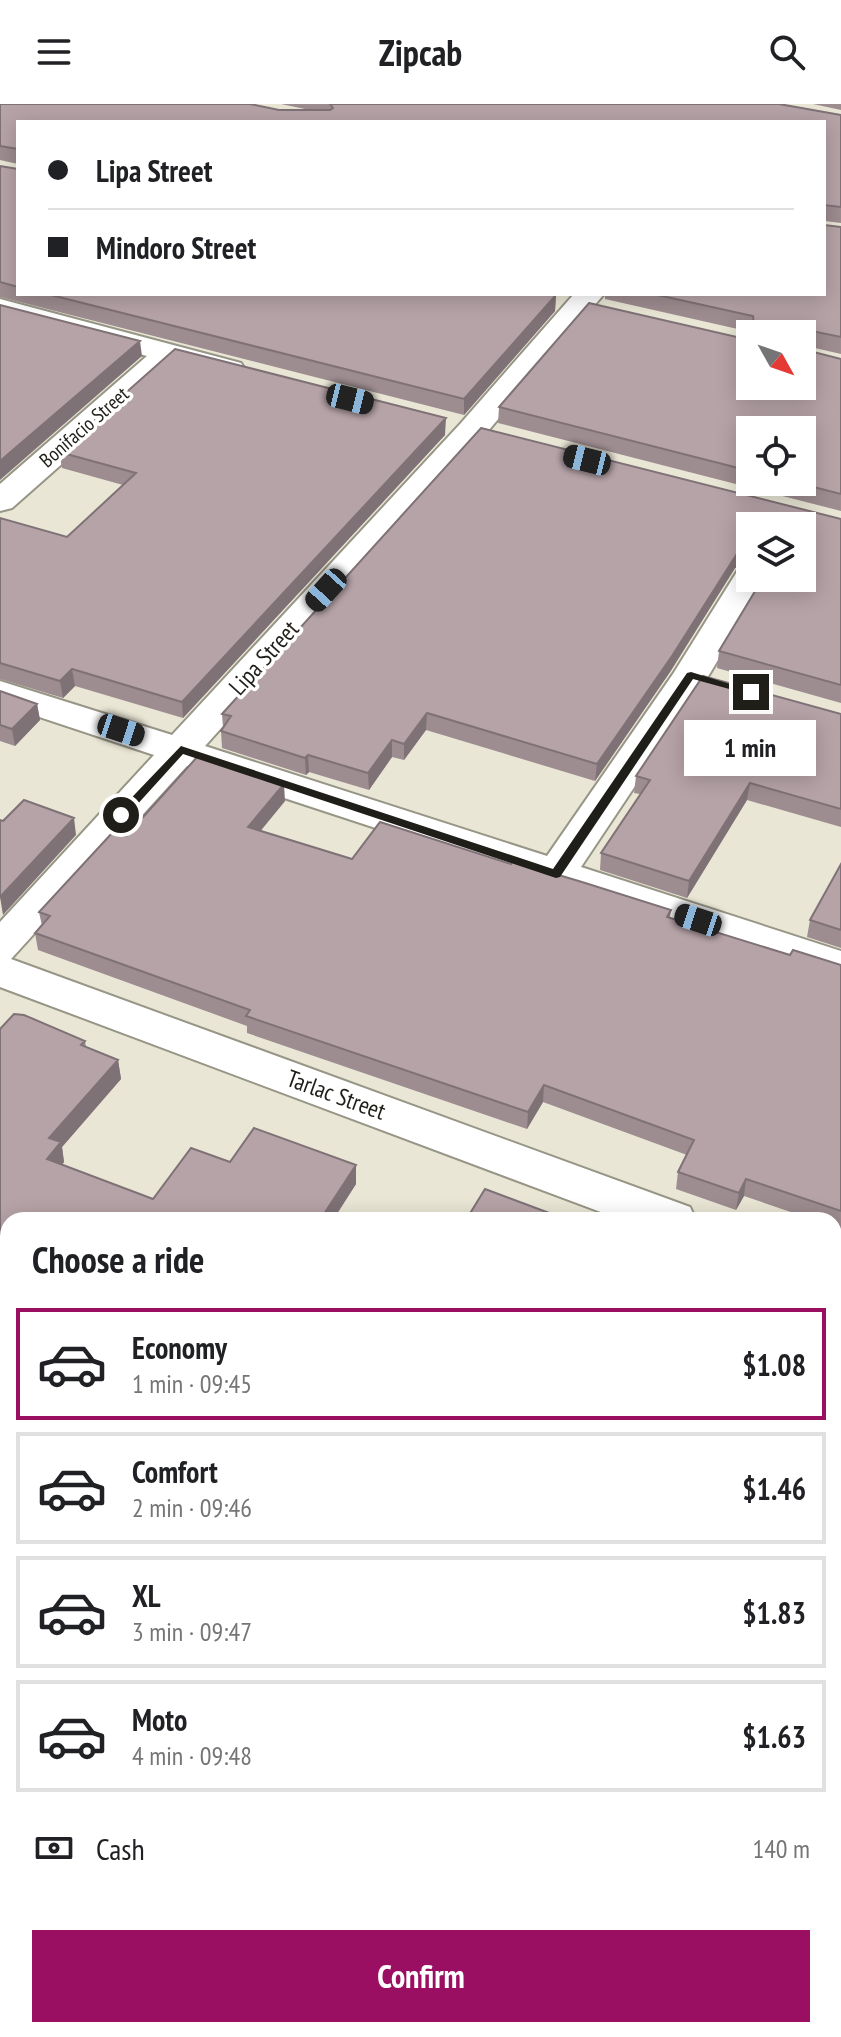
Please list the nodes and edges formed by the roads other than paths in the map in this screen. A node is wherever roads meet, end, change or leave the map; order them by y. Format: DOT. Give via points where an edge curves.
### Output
graph roads {
  1 [pos="544,297"];
  2 [pos="594,304"];
  3 [pos="0,308"];
  4 [pos="169,353"];
  5 [pos="260,376"];
  6 [pos="6,488"];
  7 [pos="744,592"];
  8 [pos="0,692"];
  9 [pos="181,749"];
  10 [pos="556,874"];
  11 [pos="0,948"];
  12 [pos="841,966"];
  13 [pos="0,971"];
  14 [pos="651,1212"];
  1 -- 2 [label="street"];
  2 -- 9 [label="street, Lipa Street"];
  3 -- 4 [label="street"];
  4 -- 5 [label="street"];
  4 -- 6 [label="street, Bonifacio Street"];
  7 -- 10 [label="street" via="706,679"];
  8 -- 9 [label="street"];
  9 -- 10 [label="street"];
  9 -- 11 [label="street, Lipa Street"];
  10 -- 12 [label="street"];
  13 -- 14 [label="street, Tarlac Street"];
}
